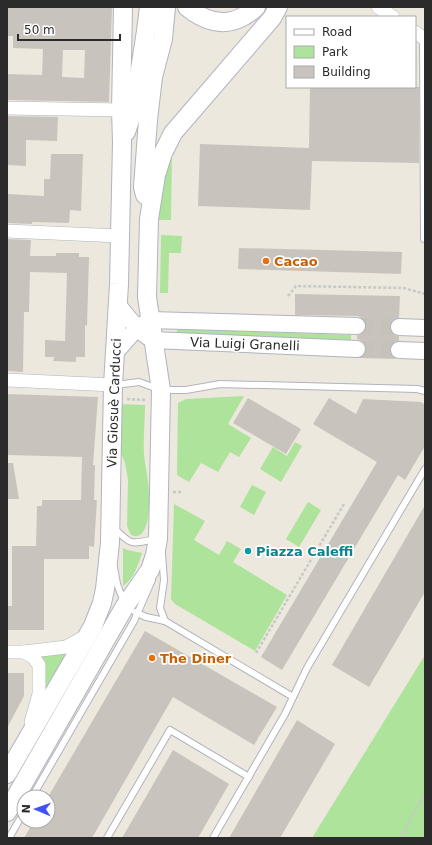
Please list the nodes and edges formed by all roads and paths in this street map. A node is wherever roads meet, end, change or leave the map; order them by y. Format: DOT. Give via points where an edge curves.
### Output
graph roads {
  1 [pos="123,7"];
  2 [pos="149,7"];
  3 [pos="166,7"];
  4 [pos="187,7"];
  5 [pos="256,7"];
  6 [pos="278,7"];
  7 [pos="378,7"];
  8 [pos="391,16"];
  9 [pos="421,36"];
  10 [pos="7,108"];
  11 [pos="121,110"];
  12 [pos="122,142"];
  13 [pos="149,219"];
  14 [pos="7,231"];
  15 [pos="120,236"];
  16 [pos="424,239"];
  17 [pos="425,294"];
  18 [pos="288,296"];
  19 [pos="118,305"];
  20 [pos="143,324"];
  21 [pos="357,326"];
  22 [pos="399,327"];
  23 [pos="425,328"];
  24 [pos="153,340"];
  25 [pos="357,349"];
  26 [pos="399,350"];
  27 [pos="425,351"];
  28 [pos="115,353"];
  29 [pos="7,380"];
  30 [pos="425,391"];
  31 [pos="113,392"];
  32 [pos="161,395"];
  33 [pos="425,469"];
  34 [pos="172,492"];
  35 [pos="181,492"];
  36 [pos="344,504"];
  37 [pos="110,525"];
  38 [pos="158,539"];
  39 [pos="110,543"];
  40 [pos="131,609"];
  41 [pos="146,617"];
  42 [pos="165,621"];
  43 [pos="134,622"];
  44 [pos="89,634"];
  45 [pos="7,652"];
  46 [pos="24,652"];
  47 [pos="256,653"];
  48 [pos="293,697"];
  49 [pos="26,741"];
  50 [pos="7,774"];
  51 [pos="249,777"];
  52 [pos="37,789"];
  53 [pos="425,793"];
  54 [pos="7,812"];
  55 [pos="16,826"];
  56 [pos="9,838"];
  57 [pos="107,838"];
  58 [pos="213,838"];
  59 [pos="400,838"];
  1 -- 11 [label="main road, Via Giosuè Carducci"];
  2 -- 12 [label="main road" via="134,108"];
  3 -- 13 [label="main road" via="163,39 153,77 148,120 143,187"];
  4 -- 5 [label="main road" via="207,20 221,23 240,19"];
  6 -- 13 [label="main road" via="272,18 173,133 156,175"];
  7 -- 8 [label="street"];
  9 -- 16 [label="lane"];
  10 -- 11 [label="street"];
  11 -- 12 [label="main road, Via Giosuè Carducci"];
  12 -- 15 [label="main road, Via Giosuè Carducci"];
  13 -- 20 [label="main road" via="147,297"];
  14 -- 15 [label="street"];
  15 -- 19 [label="main road, Via Giosuè Carducci"];
  17 -- 18 [label="path" via="404,288 296,286"];
  19 -- 20 [label="street"];
  19 -- 28 [label="main road, Via Giosuè Carducci"];
  20 -- 21 [label="street, Via Luigi Granelli"];
  20 -- 24 [label="main road"];
  20 -- 28 [label="street"];
  22 -- 23 [label="street"];
  24 -- 25 [label="street, Via Luigi Granelli"];
  24 -- 32 [label="main road"];
  26 -- 27 [label="street"];
  28 -- 31 [label="main road, Via Giosuè Carducci"];
  29 -- 31 [label="street"];
  30 -- 32 [label="lane" via="220,384"];
  31 -- 32 [label="path"];
  31 -- 32 [label="lane" via="139,382"];
  31 -- 37 [label="main road, Via Giosuè Carducci"];
  32 -- 38 [label="main road"];
  33 -- 48 [label="lane" via="307,668"];
  34 -- 35 [label="path"];
  36 -- 47 [label="path"];
  37 -- 38 [label="lane" via="130,542"];
  37 -- 39 [label="main road, Via Giosuè Carducci"];
  38 -- 40 [label="main road" via="150,570"];
  38 -- 42 [label="lane" via="164,580 160,608"];
  39 -- 40 [label="lane" via="117,584"];
  39 -- 44 [label="main road, Via Giosuè Carducci" via="105,590"];
  40 -- 41 [label="lane"];
  40 -- 43 [label="lane"];
  40 -- 54 [label="main road"];
  41 -- 42 [label="lane"];
  41 -- 43 [label="lane"];
  42 -- 48 [label="lane"];
  43 -- 52 [label="lane"];
  44 -- 46 [label="street" via="66,647"];
  44 -- 49 [label="main road, Via Giosuè Carducci"];
  45 -- 46 [label="street"];
  46 -- 49 [label="street" via="33,657 39,665 40,694"];
  48 -- 51 [label="lane"];
  49 -- 50 [label="main road, Via Giosuè Carducci"];
  51 -- 57 [label="lane" via="170,730"];
  51 -- 58 [label="lane"];
  53 -- 59 [label="path"];
  55 -- 56 [label="lane"];
}
